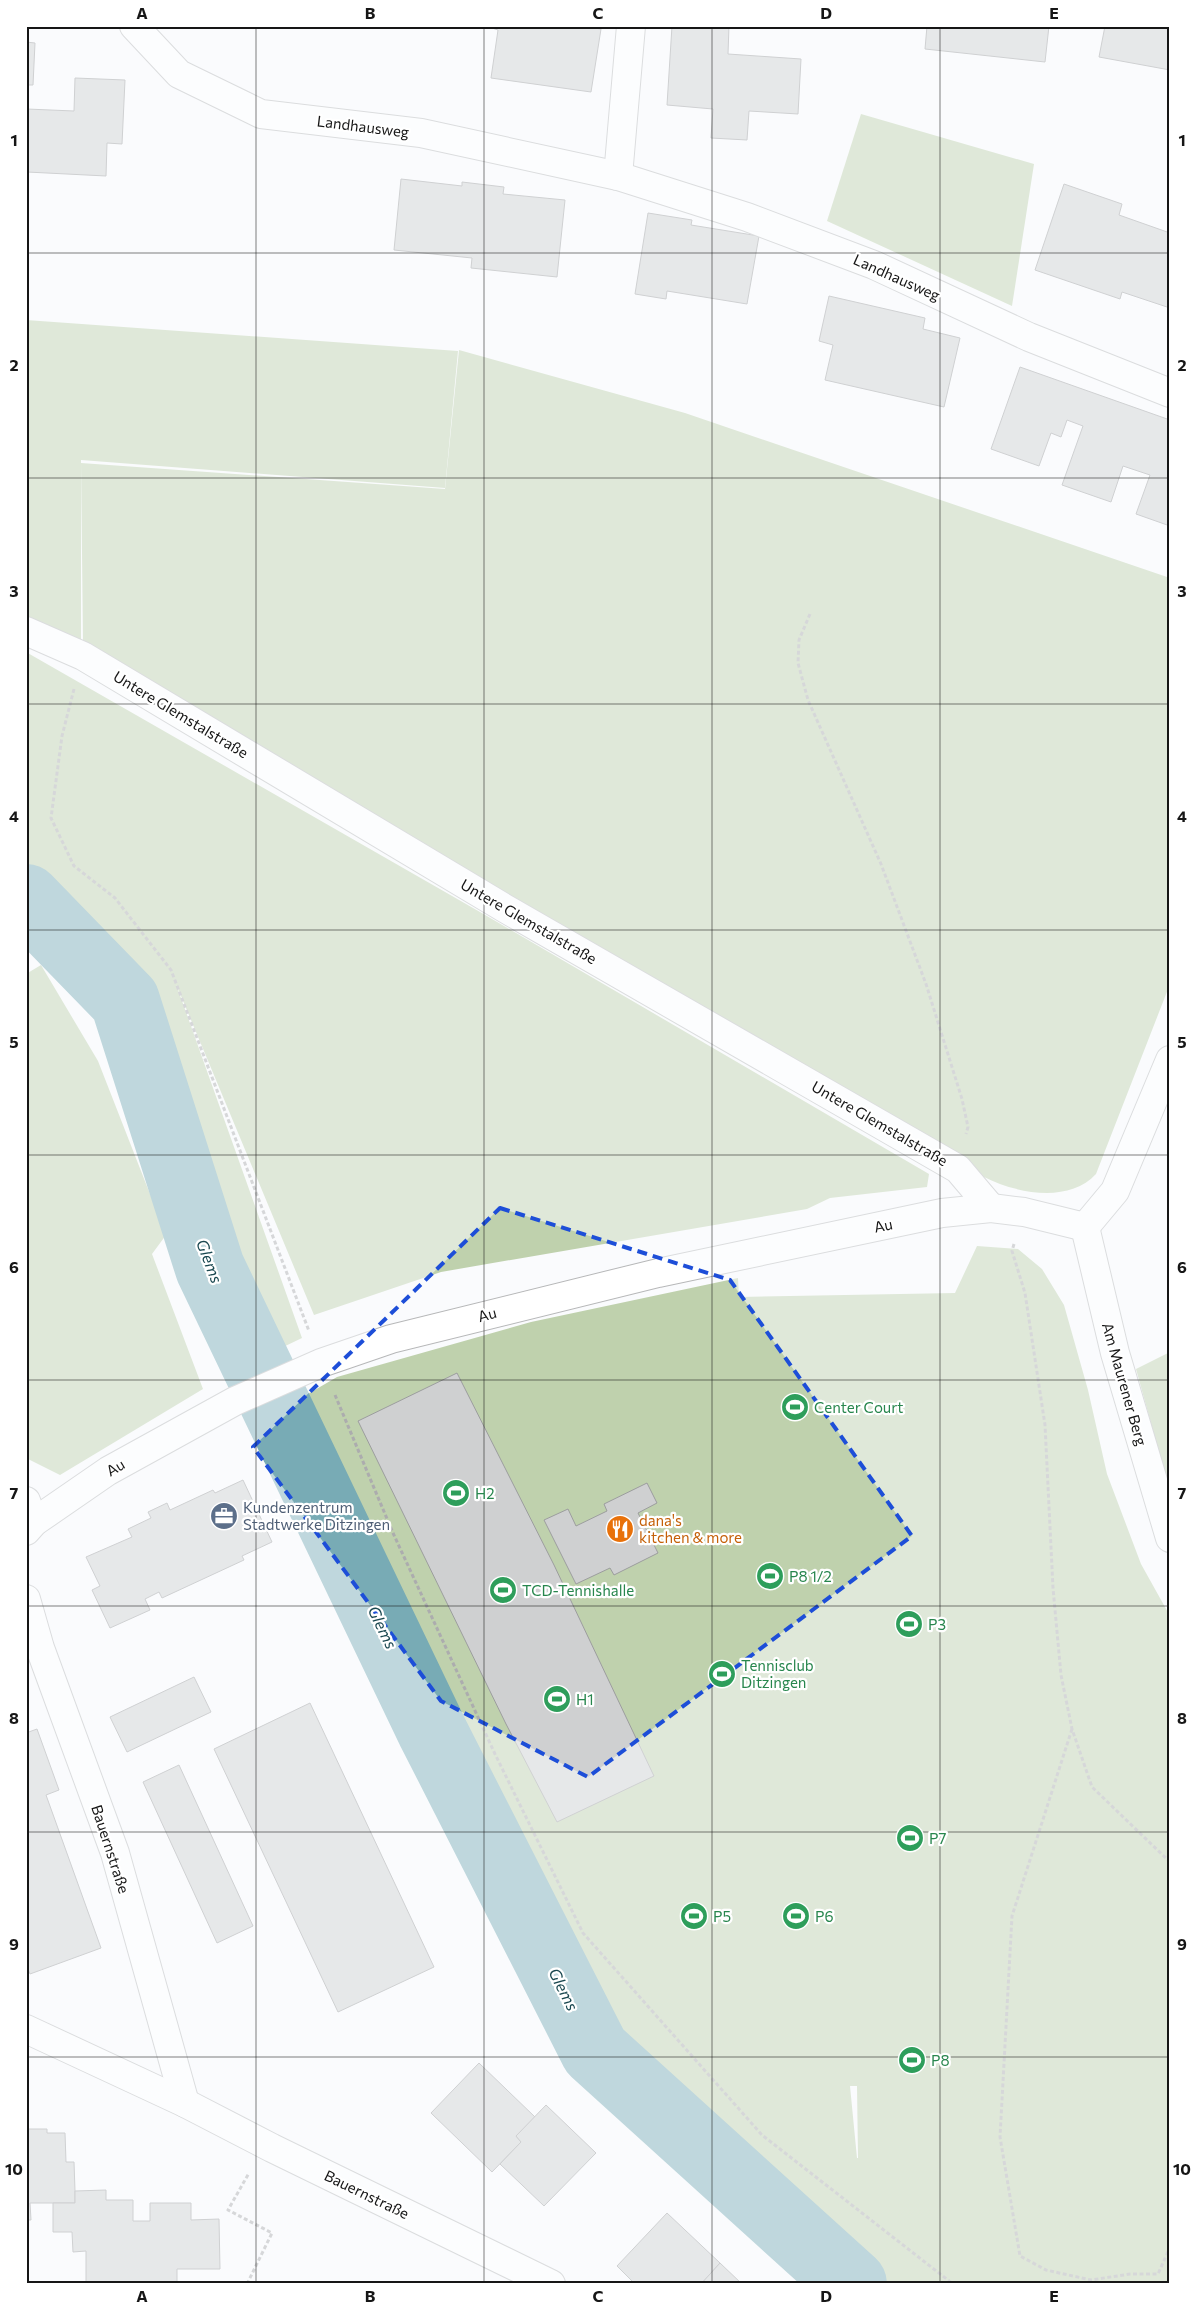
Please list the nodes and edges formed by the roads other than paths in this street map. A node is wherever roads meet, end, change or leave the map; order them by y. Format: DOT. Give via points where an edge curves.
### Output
graph roads {
  1 [pos="134,26"];
  2 [pos="632,26"];
  3 [pos="618,176"];
  4 [pos="1170,393"];
  5 [pos="26,632"];
  6 [pos="1170,1060"];
  7 [pos="991,1208"];
  8 [pos="1084,1227"];
  9 [pos="29,1518"];
  10 [pos="1170,1538"];
  11 [pos="26,1599"];
  12 [pos="26,2029"];
  13 [pos="185,2103"];
  14 [pos="551,2284"];
  1 -- 3 [label="street, Landhausweg" via="179,74 261,114 421,133"];
  2 -- 3 [label="street"];
  3 -- 4 [label="street, Landhausweg" via="747,217 874,265 1029,337"];
  5 -- 7 [label="street, Untere Glemstalstraße" via="82,656 506,909 958,1168"];
  6 -- 8 [label="street" via="1115,1190"];
  7 -- 8 [label="street" via="1024,1212"];
  7 -- 9 [label="street, Au" via="942,1213 658,1273 391,1339 312,1366 234,1401 108,1470"];
  8 -- 10 [label="street, Am Maurener Berg" via="1115,1354"];
  11 -- 13 [label="street, Bauernstraße" via="40,1648 115,1853"];
  12 -- 13 [label="street, Bauernstraße"];
  13 -- 14 [label="street, Bauernstraße"];
}
